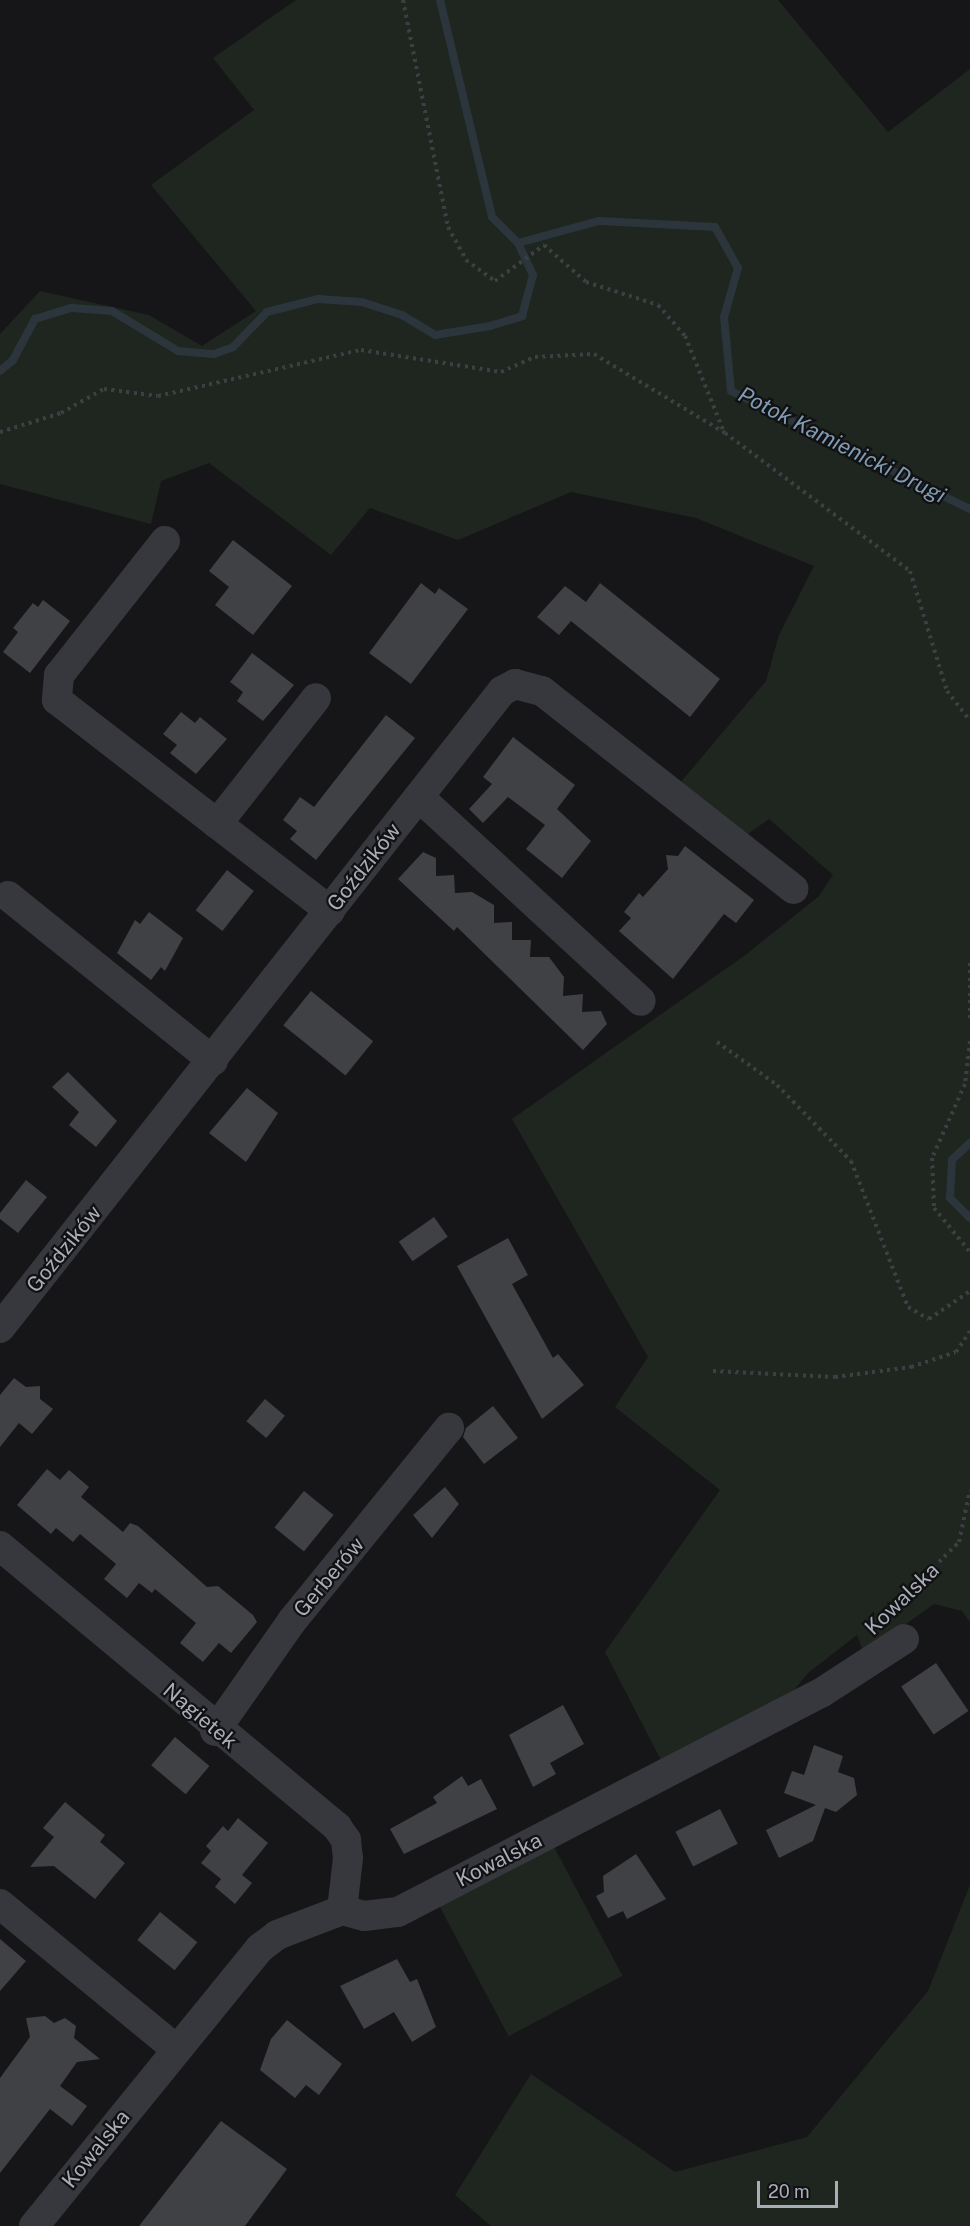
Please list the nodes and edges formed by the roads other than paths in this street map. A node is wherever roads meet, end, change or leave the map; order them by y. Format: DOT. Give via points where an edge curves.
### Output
graph roads {
  1 [pos="165,541"];
  2 [pos="316,698"];
  3 [pos="419,796"];
  4 [pos="217,824"];
  5 [pos="794,889"];
  6 [pos="8,896"];
  7 [pos="330,911"];
  8 [pos="641,1001"];
  9 [pos="213,1060"];
  10 [pos="0,1328"];
  11 [pos="448,1428"];
  12 [pos="0,1546"];
  13 [pos="904,1638"];
  14 [pos="215,1731"];
  15 [pos="0,1904"];
  16 [pos="342,1910"];
  17 [pos="176,2049"];
  18 [pos="34,2226"];
  1 -- 4 [label="street" via="59,675 57,700"];
  2 -- 4 [label="street"];
  3 -- 5 [label="street, Goździków" via="502,691 530,686"];
  3 -- 7 [label="street, Goździków"];
  3 -- 8 [label="street"];
  4 -- 7 [label="street"];
  6 -- 9 [label="street"];
  7 -- 9 [label="street, Goździków"];
  9 -- 10 [label="street, Goździków"];
  11 -- 14 [label="street, Gerberów" via="292,1621"];
  12 -- 14 [label="street, Nagietek"];
  13 -- 16 [label="street, Kowalska" via="792,1706 398,1912 364,1916"];
  14 -- 16 [label="street, Nagietek" via="346,1840"];
  15 -- 17 [label="street"];
  16 -- 17 [label="street, Kowalska" via="292,1926 260,1948"];
  17 -- 18 [label="street, Kowalska"];
}
